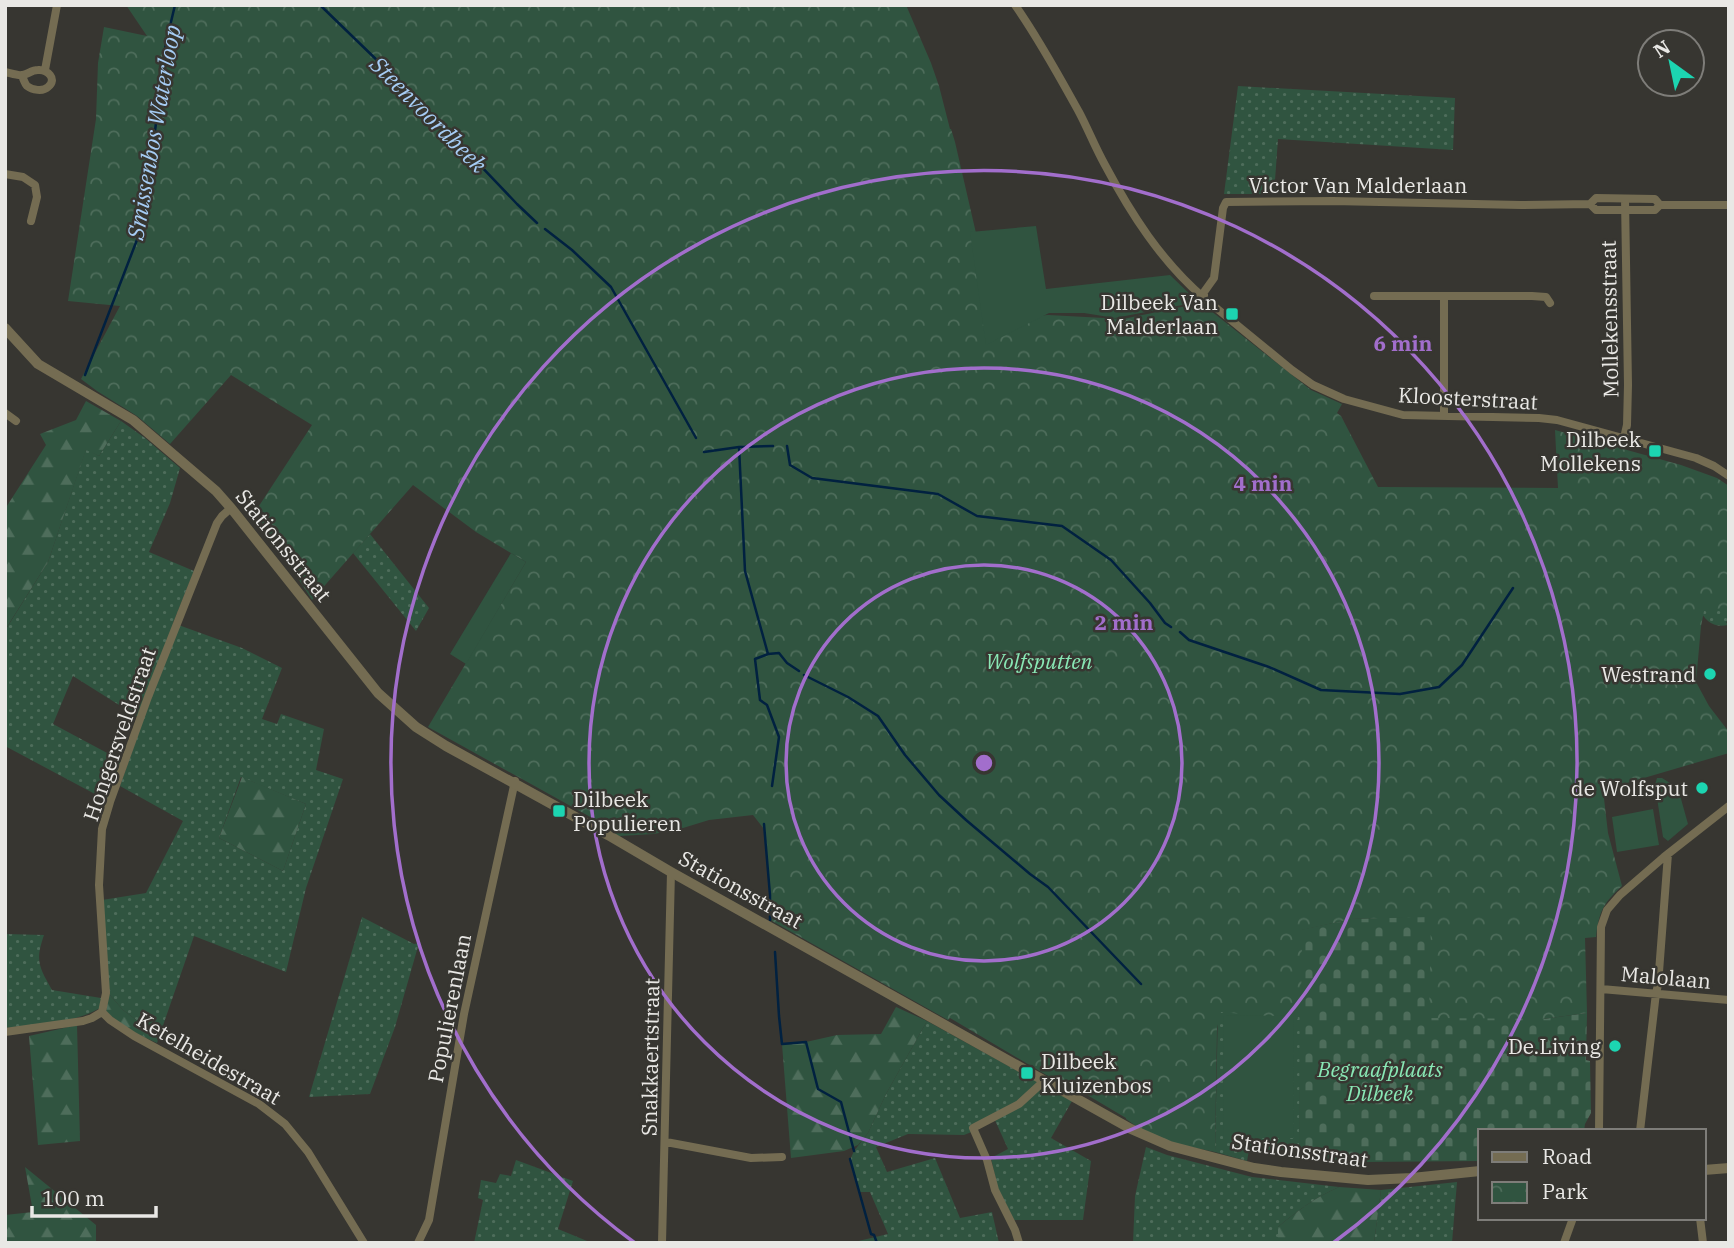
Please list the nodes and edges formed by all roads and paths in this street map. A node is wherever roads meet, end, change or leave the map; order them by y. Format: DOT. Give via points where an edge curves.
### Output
graph roads {
  1 [pos="57,5"];
  2 [pos="1016,5"];
  3 [pos="45,70"];
  4 [pos="5,72"];
  5 [pos="22,76"];
  6 [pos="5,174"];
  7 [pos="1625,204"];
  8 [pos="1729,205"];
  9 [pos="31,221"];
  10 [pos="1374,296"];
  11 [pos="1444,297"];
  12 [pos="1204,298"];
  13 [pos="1550,303"];
  14 [pos="5,328"];
  15 [pos="5,413"];
  16 [pos="1444,415"];
  17 [pos="16,421"];
  18 [pos="1624,438"];
  19 [pos="1729,476"];
  20 [pos="231,508"];
  21 [pos="515,782"];
  22 [pos="1729,806"];
  23 [pos="1668,854"];
  24 [pos="671,872"];
  25 [pos="1601,989"];
  26 [pos="1656,993"];
  27 [pos="1729,1000"];
  28 [pos="102,1012"];
  29 [pos="5,1032"];
  30 [pos="1044,1081"];
  31 [pos="1599,1129"];
  32 [pos="1640,1129"];
  33 [pos="666,1142"];
  34 [pos="782,1157"];
  35 [pos="1729,1160"];
  36 [pos="1728,1168"];
  37 [pos="1706,1170"];
  38 [pos="1478,1171"];
  39 [pos="1572,1220"];
  40 [pos="1700,1220"];
  41 [pos="364,1243"];
  42 [pos="418,1243"];
  43 [pos="662,1243"];
  44 [pos="1019,1243"];
  45 [pos="1564,1243"];
  46 [pos="1703,1243"];
  1 -- 3 [label="street"];
  2 -- 12 [label="street, Kloosterstraat" via="1132,213 1162,256"];
  3 -- 5 [label="street"];
  3 -- 5 [label="street" via="52,80 44,90 30,88"];
  4 -- 5 [label="street"];
  6 -- 9 [label="street" via="23,177 35,186"];
  7 -- 8 [label="street, Victor Van Malderlaan" via="1655,210 1660,205"];
  7 -- 12 [label="street, Victor Van Malderlaan" via="1596,210 1590,204 1226,202 1214,278"];
  7 -- 18 [label="street, Mollekensstraat" via="1628,385"];
  10 -- 11 [label="street"];
  11 -- 13 [label="street" via="1532,296 1546,297"];
  11 -- 16 [label="street"];
  12 -- 16 [label="street, Kloosterstraat" via="1313,385 1402,415"];
  14 -- 20 [label="street, Stationsstraat" via="38,364 133,420"];
  15 -- 17 [label="street"];
  16 -- 18 [label="street, Kloosterstraat" via="1557,420"];
  18 -- 19 [label="street, Kloosterstraat" via="1696,458"];
  20 -- 21 [label="street, Stationsstraat" via="378,693 416,727"];
  20 -- 28 [label="street, Hongersveldstraat" via="207,547 102,829 99,884 106,993"];
  21 -- 24 [label="street, Stationsstraat"];
  21 -- 42 [label="street, Populierenlaan" via="464,1014 429,1220"];
  22 -- 23 [label="street"];
  23 -- 25 [label="street" via="1605,914"];
  23 -- 26 [label="street"];
  24 -- 30 [label="street, Stationsstraat"];
  24 -- 33 [label="street, Snakkaertstraat"];
  25 -- 26 [label="street, Malolaan"];
  25 -- 31 [label="street"];
  26 -- 27 [label="street, Malolaan"];
  26 -- 32 [label="street"];
  28 -- 29 [label="street" via="83,1021"];
  28 -- 41 [label="street, Ketelheidestraat" via="134,1036 259,1104 285,1124 308,1152"];
  30 -- 38 [label="street, Stationsstraat" via="1158,1142 1254,1168 1368,1180"];
  30 -- 44 [label="street" via="1019,1104 973,1128"];
  33 -- 34 [label="street" via="751,1158"];
  33 -- 43 [label="street, Snakkaertstraat"];
  35 -- 36 [label="street"];
  36 -- 37 [label="street"];
  39 -- 45 [label="street"];
  40 -- 46 [label="street"];
}
